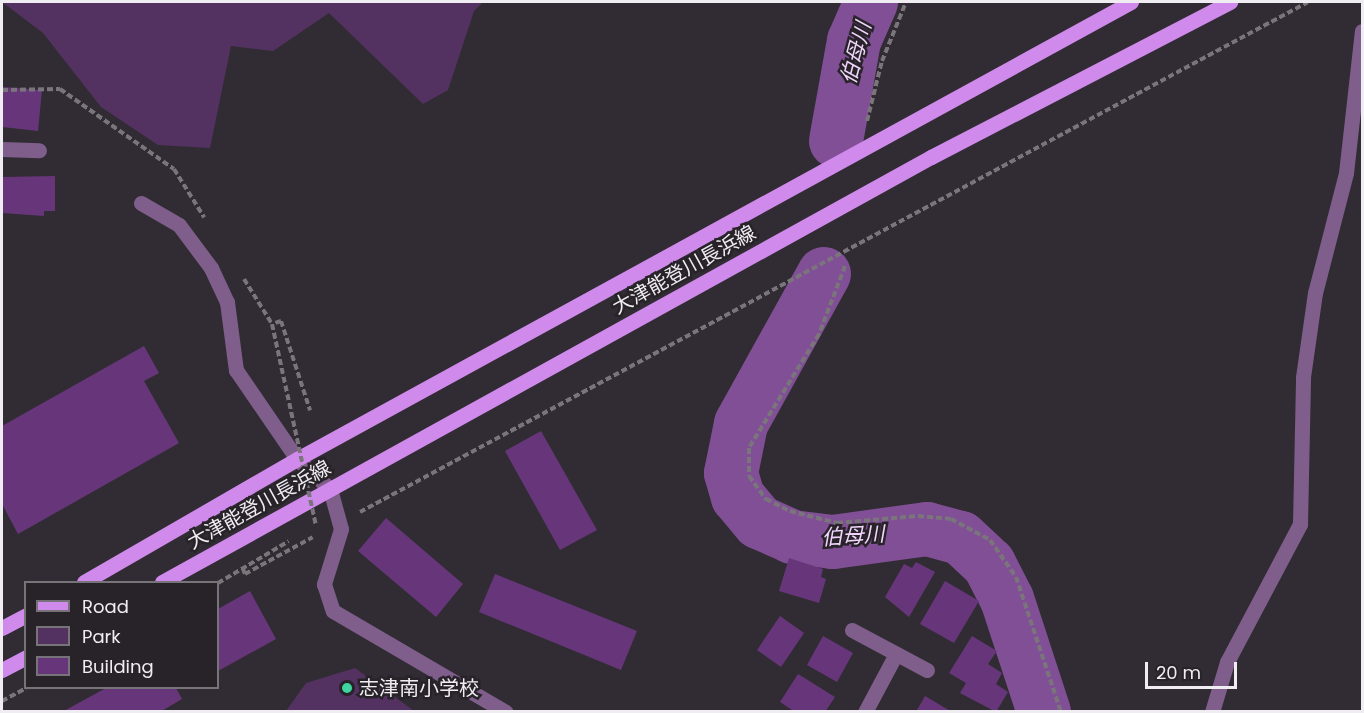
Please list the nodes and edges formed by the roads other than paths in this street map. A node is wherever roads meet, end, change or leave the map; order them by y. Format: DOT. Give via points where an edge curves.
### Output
graph roads {
  1 [pos="1131,2"];
  2 [pos="1230,2"];
  3 [pos="1362,31"];
  4 [pos="2,149"];
  5 [pos="39,150"];
  6 [pos="141,203"];
  7 [pos="297,459"];
  8 [pos="330,489"];
  9 [pos="86,581"];
  10 [pos="164,581"];
  11 [pos="24,616"];
  12 [pos="2,628"];
  13 [pos="852,630"];
  14 [pos="896,654"];
  15 [pos="24,658"];
  16 [pos="2,670"];
  17 [pos="927,670"];
  18 [pos="506,711"];
  19 [pos="865,711"];
  20 [pos="1212,711"];
  1 -- 7 [label="main road, 大津能登川長浜線"];
  2 -- 8 [label="main road, 大津能登川長浜線" via="931,157"];
  3 -- 20 [label="street" via="1346,173 1315,293 1303,377 1300,525 1227,662"];
  4 -- 5 [label="street"];
  6 -- 7 [label="street" via="179,225 211,268 227,302 236,370"];
  7 -- 8 [label="street"];
  7 -- 9 [label="main road, 大津能登川長浜線"];
  8 -- 10 [label="main road, 大津能登川長浜線"];
  8 -- 18 [label="street" via="341,529 324,584 333,611"];
  11 -- 12 [label="main road"];
  13 -- 14 [label="street"];
  14 -- 17 [label="street"];
  14 -- 19 [label="street"];
  15 -- 16 [label="main road"];
}
